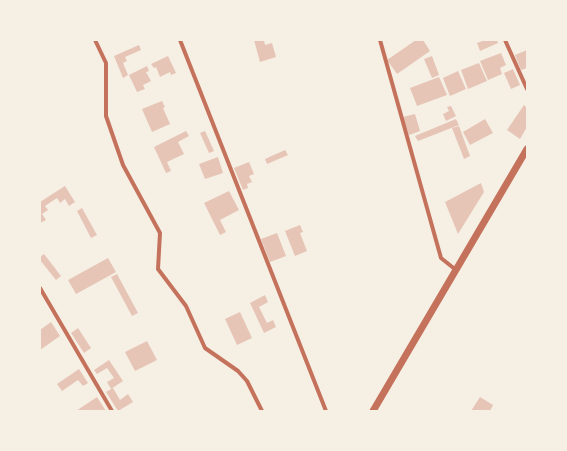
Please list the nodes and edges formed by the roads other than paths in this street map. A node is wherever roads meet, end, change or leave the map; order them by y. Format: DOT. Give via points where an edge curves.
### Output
graph roads {
  1 [pos="95,40"];
  2 [pos="180,40"];
  3 [pos="380,40"];
  4 [pos="505,40"];
  5 [pos="527,89"];
  6 [pos="527,149"];
  7 [pos="456,270"];
  8 [pos="40,288"];
  9 [pos="112,411"];
  10 [pos="262,411"];
  11 [pos="326,411"];
  12 [pos="373,411"];
  1 -- 10 [label="street" via="106,63 106,116 122,165 160,233 158,269 186,306 205,348 238,371 247,381"];
  2 -- 11 [label="street"];
  3 -- 7 [label="street" via="441,258"];
  4 -- 5 [label="street"];
  6 -- 7 [label="street"];
  7 -- 12 [label="street"];
  8 -- 9 [label="street"];
}
